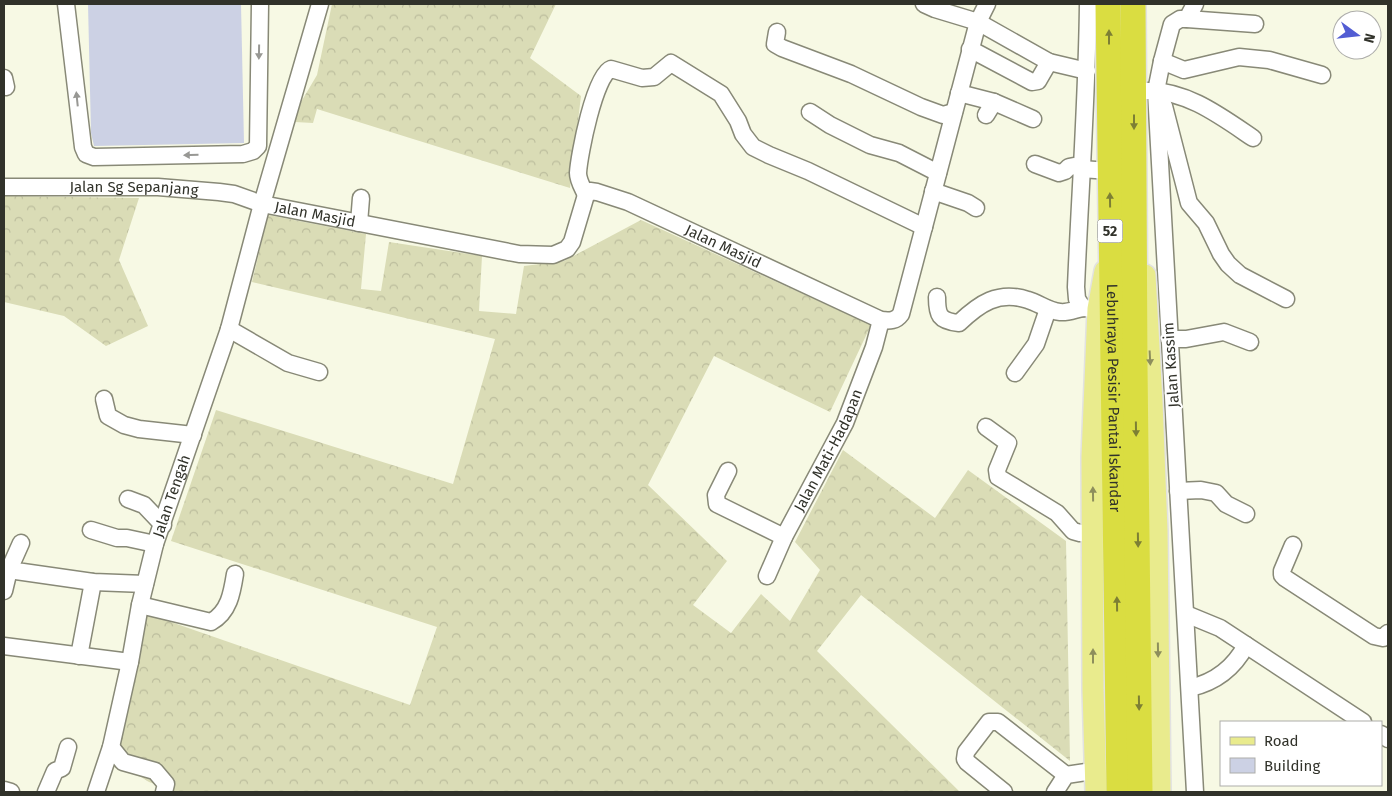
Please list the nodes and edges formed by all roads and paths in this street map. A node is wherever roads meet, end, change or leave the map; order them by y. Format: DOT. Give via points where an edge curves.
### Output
graph roads {
  1 [pos="66,4"];
  2 [pos="260,4"];
  3 [pos="320,4"];
  4 [pos="924,4"];
  5 [pos="987,4"];
  6 [pos="1088,4"];
  7 [pos="1108,4"];
  8 [pos="1133,4"];
  9 [pos="1195,4"];
  10 [pos="1187,19"];
  11 [pos="978,22"];
  12 [pos="1255,24"];
  13 [pos="777,32"];
  14 [pos="970,49"];
  15 [pos="1162,61"];
  16 [pos="1049,62"];
  17 [pos="1087,71"];
  18 [pos="1322,75"];
  19 [pos="1145,91"];
  20 [pos="959,92"];
  21 [pos="810,112"];
  22 [pos="954,112"];
  23 [pos="1033,119"];
  24 [pos="1252,138"];
  25 [pos="1035,164"];
  26 [pos="1081,169"];
  27 [pos="1110,171"];
  28 [pos="938,173"];
  29 [pos="4,187"];
  30 [pos="933,191"];
  31 [pos="586,195"];
  32 [pos="361,198"];
  33 [pos="262,204"];
  34 [pos="1134,205"];
  35 [pos="976,208"];
  36 [pos="359,223"];
  37 [pos="924,227"];
  38 [pos="1110,245"];
  39 [pos="937,296"];
  40 [pos="1286,298"];
  41 [pos="1090,308"];
  42 [pos="1048,309"];
  43 [pos="881,320"];
  44 [pos="229,328"];
  45 [pos="1169,339"];
  46 [pos="1250,342"];
  47 [pos="319,372"];
  48 [pos="1015,373"];
  49 [pos="104,399"];
  50 [pos="986,427"];
  51 [pos="193,435"];
  52 [pos="1126,458"];
  53 [pos="728,470"];
  54 [pos="1178,492"];
  55 [pos="128,498"];
  56 [pos="1246,514"];
  57 [pos="162,526"];
  58 [pos="91,530"];
  59 [pos="1181,530"];
  60 [pos="1157,531"];
  61 [pos="1094,534"];
  62 [pos="784,537"];
  63 [pos="21,543"];
  64 [pos="155,544"];
  65 [pos="1293,545"];
  66 [pos="6,570"];
  67 [pos="235,574"];
  68 [pos="767,576"];
  69 [pos="93,582"];
  70 [pos="145,584"];
  71 [pos="4,591"];
  72 [pos="140,605"];
  73 [pos="1186,614"];
  74 [pos="1388,633"];
  75 [pos="1246,645"];
  76 [pos="4,646"];
  77 [pos="79,656"];
  78 [pos="130,662"];
  79 [pos="1190,688"];
  80 [pos="1093,690"];
  81 [pos="1361,721"];
  82 [pos="68,747"];
  83 [pos="111,747"];
  84 [pos="1079,780"];
  85 [pos="4,790"];
  86 [pos="11,792"];
  87 [pos="46,792"];
  88 [pos="96,792"];
  89 [pos="164,792"];
  90 [pos="1004,792"];
  91 [pos="1055,792"];
  92 [pos="1096,792"];
  93 [pos="1119,792"];
  94 [pos="1140,792"];
  95 [pos="1160,792"];
  96 [pos="1195,792"];
  2 -- 1 [label="street, one-way" via="258,146 253,151 243,154 94,157 86,154 83,147"];
  3 -- 33 [label="street, Jalan Tengah"];
  4 -- 11 [label="street"];
  5 -- 11 [label="street"];
  6 -- 17 [label="street"];
  27 -- 7 [label="highway, Lebuhraya Pesisir Pantai Iskandar / 52, one-way"];
  8 -- 19 [label="highway, Lebuhraya Pesisir Pantai Iskandar / 52"];
  9 -- 10 [label="street"];
  10 -- 12 [label="street"];
  10 -- 15 [label="street, Jalan Kassim" via="1172,24"];
  11 -- 14 [label="street"];
  11 -- 16 [label="street"];
  13 -- 22 [label="street" via="775,44 782,48 851,74 920,108 943,115"];
  14 -- 16 [label="street" via="1032,82 1038,80"];
  14 -- 20 [label="street"];
  15 -- 18 [label="street" via="1184,70 1239,57 1270,60"];
  15 -- 19 [label="street, Jalan Kassim"];
  16 -- 17 [label="street"];
  17 -- 26 [label="street"];
  19 -- 24 [label="street" via="1190,100"];
  19 -- 34 [label="highway, Lebuhraya Pesisir Pantai Iskandar / 52, one-way"];
  19 -- 40 [label="street" via="1166,112 1189,203 1206,223 1221,254 1240,275"];
  19 -- 45 [label="street, Jalan Kassim"];
  20 -- 22 [label="street"];
  20 -- 23 [label="street" via="990,109"];
  21 -- 28 [label="street" via="870,145 899,153"];
  22 -- 28 [label="street"];
  25 -- 26 [label="street" via="1059,173 1071,166"];
  26 -- 27 [label="street"];
  26 -- 41 [label="street" via="1076,287 1077,299"];
  38 -- 27 [label="highway, Lebuhraya Pesisir Pantai Iskandar / 52, one-way"];
  28 -- 30 [label="street"];
  29 -- 33 [label="street, Jalan Sg Sepanjang" via="158,187 234,194"];
  30 -- 35 [label="street"];
  30 -- 37 [label="street"];
  31 -- 36 [label="street, Jalan Masjid" via="572,242 567,249 553,255 519,254"];
  31 -- 37 [label="street" via="580,183 579,169 589,116 602,76 611,69 642,78 654,76 671,63 721,94 753,147"];
  31 -- 43 [label="street, Jalan Masjid" via="590,191 597,192 628,202"];
  32 -- 36 [label="street"];
  33 -- 36 [label="street, Jalan Masjid"];
  33 -- 44 [label="street, Jalan Tengah"];
  34 -- 52 [label="highway, Lebuhraya Pesisir Pantai Iskandar / 52, one-way"];
  34 -- 60 [label="main road, one-way" via="1146,282"];
  37 -- 43 [label="street" via="901,314 893,320"];
  38 -- 41 [label="main road"];
  38 -- 52 [label="highway, Lebuhraya Pesisir Pantai Iskandar / 52"];
  39 -- 42 [label="street" via="941,318 958,324 988,300 1003,297 1027,299"];
  41 -- 42 [label="street" via="1061,312"];
  61 -- 41 [label="main road, one-way"];
  42 -- 48 [label="street" via="1036,344"];
  43 -- 62 [label="street, Jalan Mati-Hadapan" via="845,424"];
  44 -- 47 [label="street" via="288,363"];
  44 -- 51 [label="street, Jalan Tengah"];
  45 -- 46 [label="street" via="1224,332"];
  45 -- 54 [label="street, Jalan Kassim"];
  49 -- 51 [label="street" via="108,416 124,425 140,430"];
  50 -- 61 [label="street" via="1008,443 996,470 998,477 1056,513 1074,531"];
  51 -- 57 [label="street, Jalan Tengah"];
  93 -- 52 [label="highway, Lebuhraya Pesisir Pantai Iskandar / 52, one-way"];
  52 -- 94 [label="highway, Lebuhraya Pesisir Pantai Iskandar / 52, one-way"];
  53 -- 62 [label="street" via="716,495 717,504"];
  54 -- 56 [label="street" via="1201,490 1216,493 1226,504"];
  54 -- 59 [label="street, Jalan Kassim"];
  55 -- 57 [label="street" via="144,505"];
  57 -- 64 [label="street, Jalan Tengah"];
  58 -- 64 [label="street"];
  59 -- 60 [label="street"];
  59 -- 73 [label="street, Jalan Kassim"];
  60 -- 95 [label="main road, one-way"];
  80 -- 61 [label="main road, one-way"];
  62 -- 68 [label="street, Jalan Mati-Hadapan"];
  63 -- 66 [label="street"];
  64 -- 70 [label="street, Jalan Tengah"];
  65 -- 74 [label="street" via="1282,571 1285,578 1374,636 1383,638"];
  66 -- 69 [label="street"];
  66 -- 71 [label="street"];
  67 -- 72 [label="street" via="225,610 211,622"];
  69 -- 70 [label="street"];
  69 -- 77 [label="street"];
  70 -- 72 [label="street, Jalan Tengah"];
  72 -- 78 [label="street, Jalan Tengah"];
  73 -- 75 [label="street" via="1220,628"];
  73 -- 79 [label="street, Jalan Kassim"];
  75 -- 79 [label="street" via="1240,658 1222,675 1205,685"];
  75 -- 81 [label="street"];
  76 -- 77 [label="street"];
  77 -- 78 [label="street"];
  78 -- 83 [label="street, Jalan Tengah"];
  79 -- 96 [label="street, Jalan Kassim"];
  80 -- 84 [label="main road"];
  80 -- 92 [label="main road"];
  82 -- 87 [label="street" via="62,768 55,771"];
  83 -- 88 [label="street, Jalan Tengah"];
  83 -- 89 [label="street" via="123,762 155,771 166,784"];
  84 -- 90 [label="street" via="993,721 966,752 965,758"];
  84 -- 91 [label="street"];
  85 -- 86 [label="street"];
}
